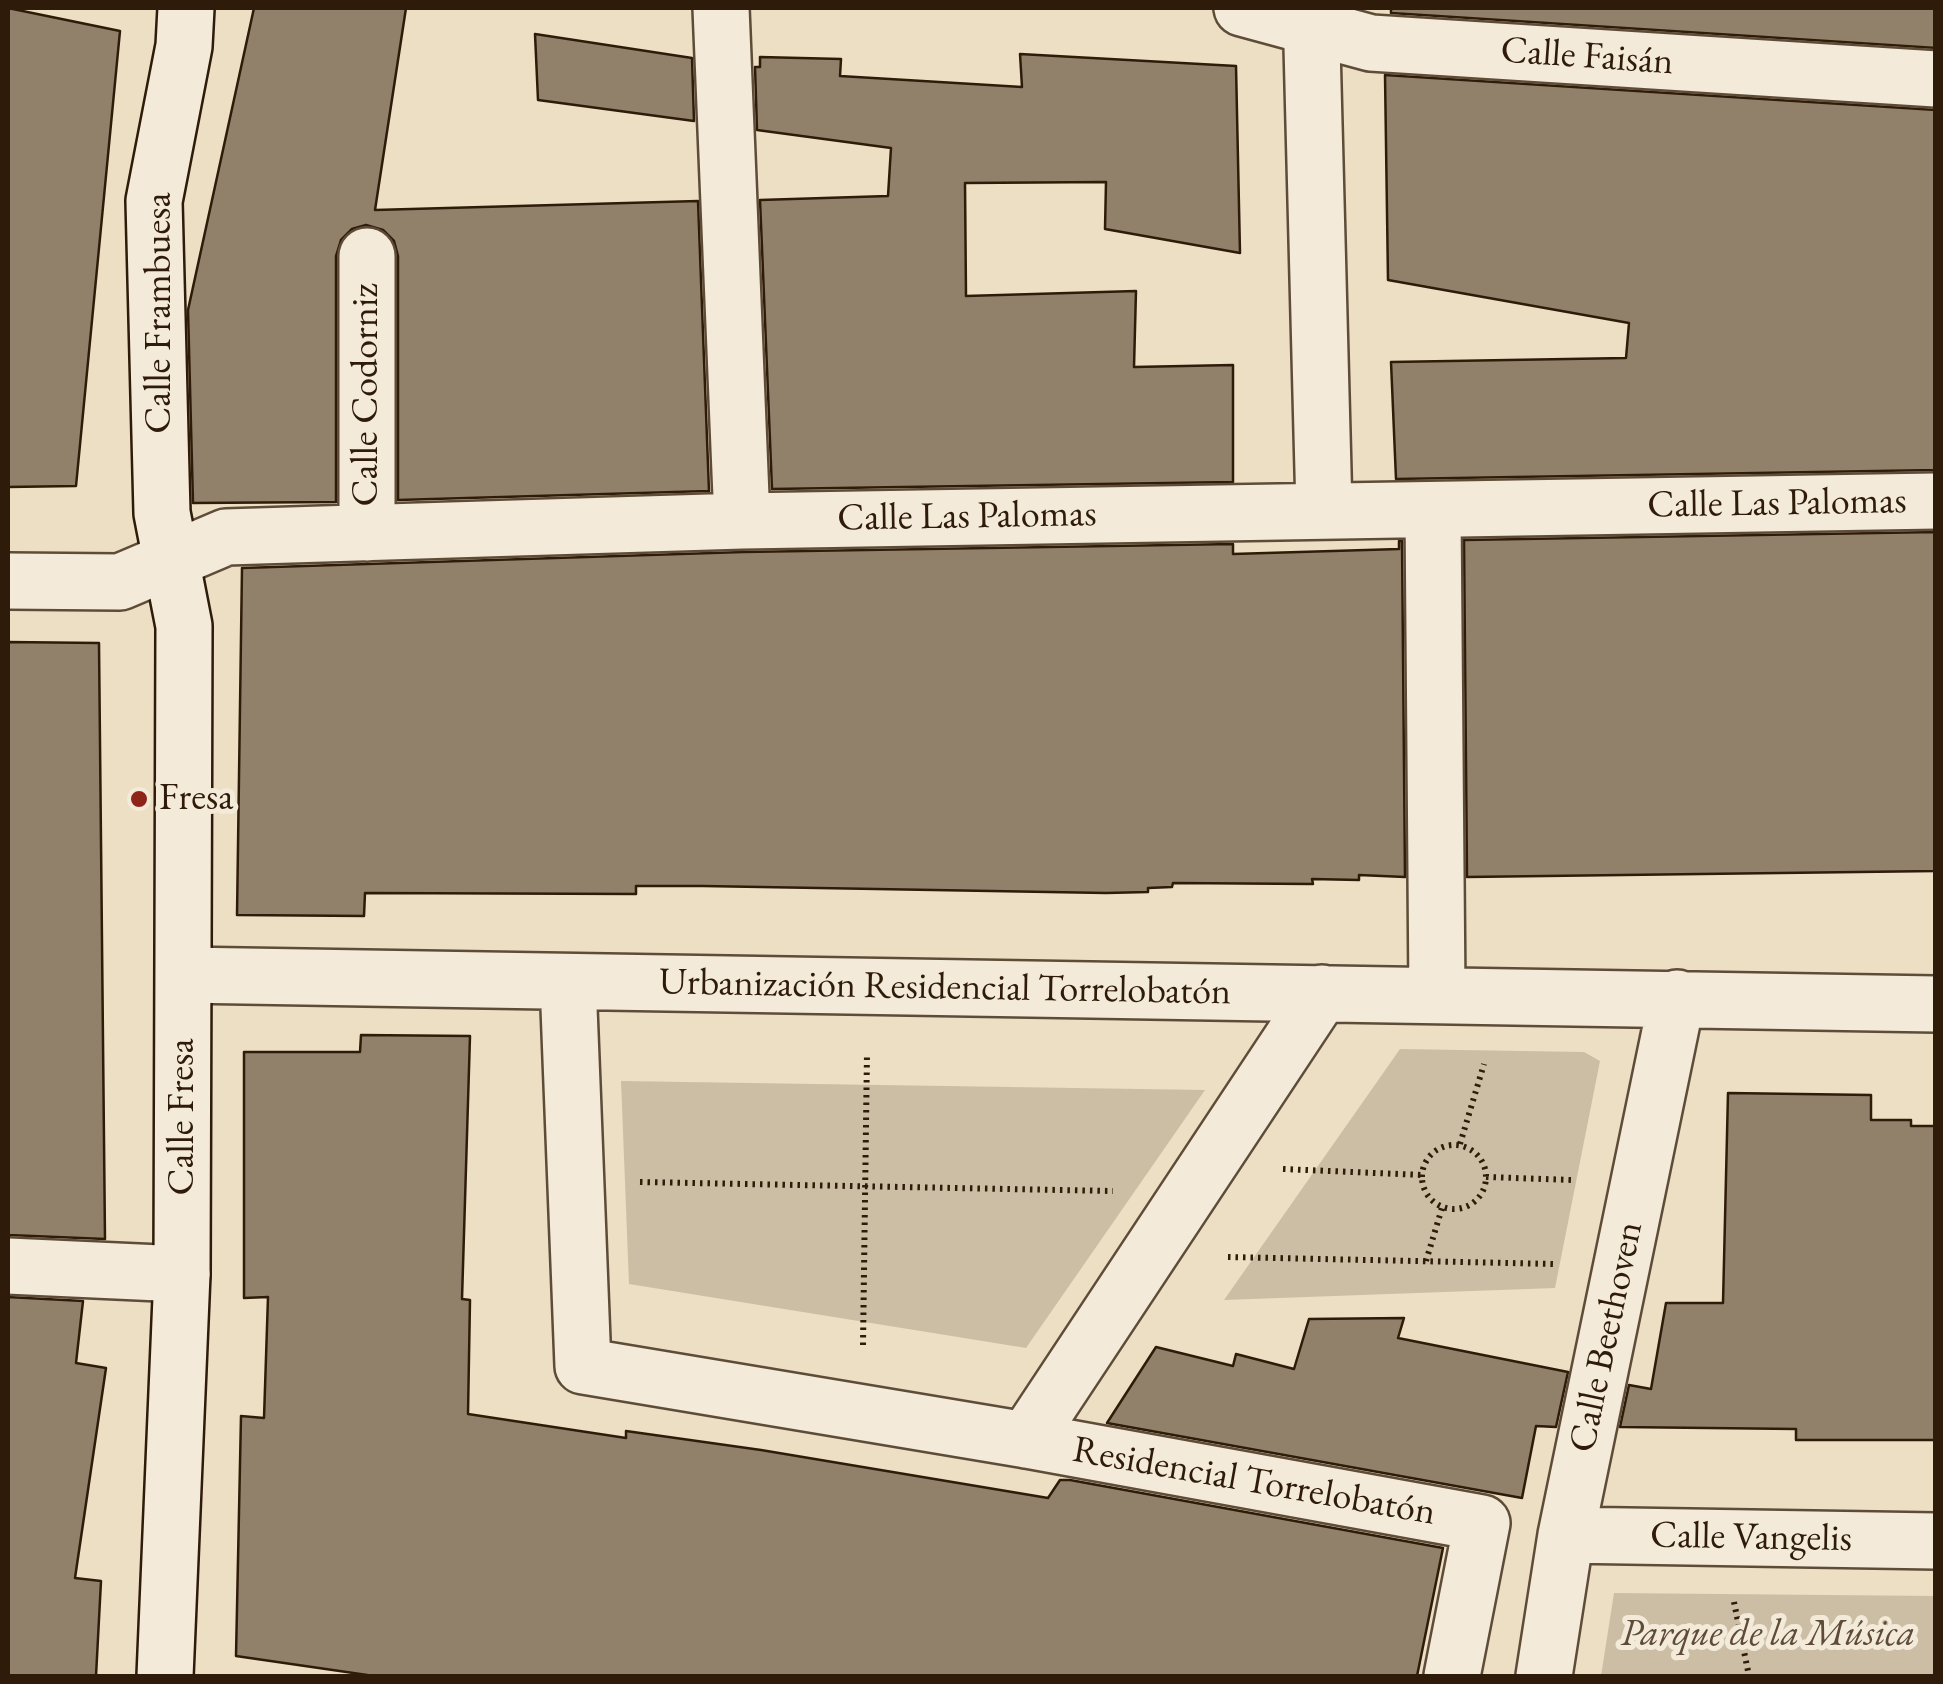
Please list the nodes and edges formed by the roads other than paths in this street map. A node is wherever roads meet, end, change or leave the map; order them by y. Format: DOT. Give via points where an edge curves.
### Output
graph roads {
  1 [pos="186,8"];
  2 [pos="721,8"];
  3 [pos="1242,8"];
  4 [pos="1311,18"];
  5 [pos="1936,79"];
  6 [pos="366,256"];
  7 [pos="1936,501"];
  8 [pos="1324,510"];
  9 [pos="1433,510"];
  10 [pos="742,522"];
  11 [pos="367,533"];
  12 [pos="170,560"];
  13 [pos="8,581"];
  14 [pos="184,975"];
  15 [pos="568,982"];
  16 [pos="1322,994"];
  17 [pos="1437,994"];
  18 [pos="1677,998"];
  19 [pos="1936,1004"];
  20 [pos="8,1266"];
  21 [pos="182,1274"];
  22 [pos="1026,1440"];
  23 [pos="1566,1535"];
  24 [pos="1936,1540"];
  25 [pos="164,1676"];
  26 [pos="1452,1676"];
  27 [pos="1544,1676"];
  1 -- 12 [label="street, Calle Frambuesa" via="154,201 162,514"];
  2 -- 10 [label="street"];
  3 -- 4 [label="street, Calle Faisán"];
  4 -- 5 [label="street, Calle Faisán" via="1371,43"];
  4 -- 8 [label="street"];
  6 -- 11 [label="street, Calle Codorniz"];
  7 -- 9 [label="street, Calle Las Palomas"];
  8 -- 9 [label="street, Calle Las Palomas"];
  8 -- 10 [label="street, Calle Las Palomas"];
  9 -- 17 [label="street"];
  10 -- 11 [label="street, Calle Las Palomas"];
  11 -- 12 [label="street, Calle Las Palomas" via="226,537"];
  12 -- 13 [label="street, Calle Las Palomas" via="120,582"];
  12 -- 14 [label="street, Calle Fresa" via="184,626"];
  14 -- 15 [label="street, Urbanización Residencial Torrelobatón"];
  14 -- 21 [label="street, Calle Fresa"];
  15 -- 16 [label="street, Urbanización Residencial Torrelobatón"];
  15 -- 22 [label="street" via="584,1366"];
  16 -- 17 [label="street, Urbanización Residencial Torrelobatón"];
  16 -- 22 [label="street"];
  17 -- 18 [label="street, Urbanización Residencial Torrelobatón"];
  18 -- 19 [label="street, Urbanización Residencial Torrelobatón"];
  18 -- 23 [label="street, Calle Beethoven"];
  20 -- 21 [label="street"];
  21 -- 25 [label="street, Calle Fresa"];
  22 -- 26 [label="street, Residencial Torrelobatón" via="1482,1523"];
  23 -- 24 [label="street, Calle Vangelis"];
  23 -- 27 [label="street, Calle Beethoven"];
}
